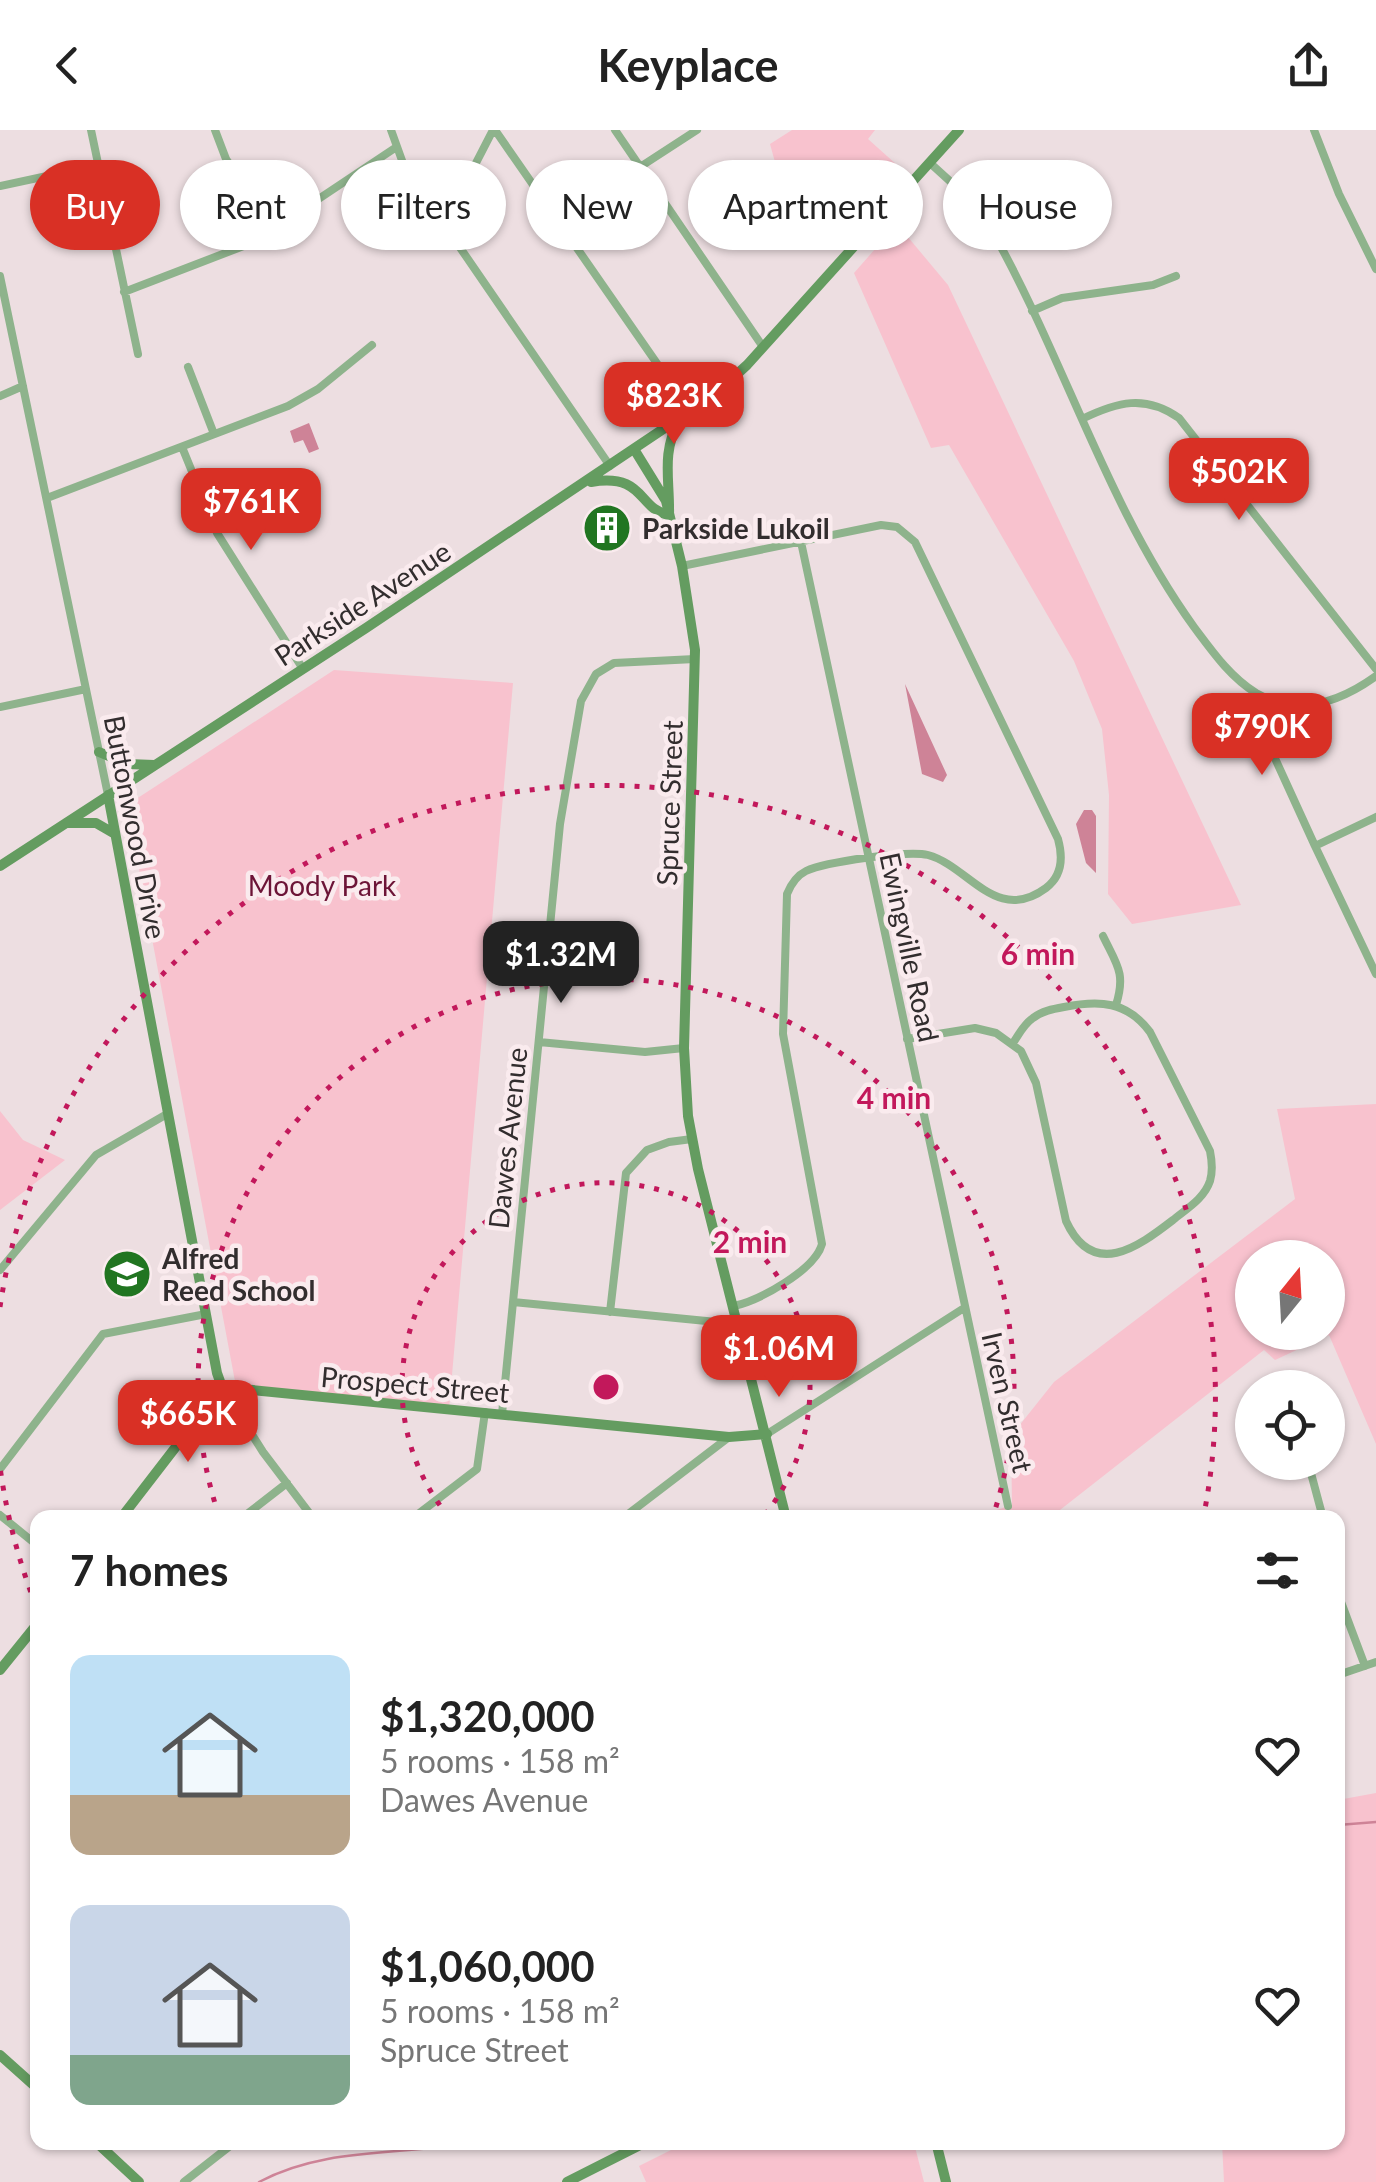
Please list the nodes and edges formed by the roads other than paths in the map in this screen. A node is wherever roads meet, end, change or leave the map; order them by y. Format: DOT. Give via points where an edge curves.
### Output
graph roads {
  1 [pos="90,130"];
  2 [pos="216,130"];
  3 [pos="391,130"];
  4 [pos="494,130"];
  5 [pos="615,130"];
  6 [pos="698,130"];
  7 [pos="959,130"];
  8 [pos="1314,130"];
  9 [pos="395,148"];
  10 [pos="97,160"];
  11 [pos="227,160"];
  12 [pos="401,160"];
  13 [pos="478,160"];
  14 [pos="635,160"];
  15 [pos="652,160"];
  16 [pos="930,162"];
  17 [pos="30,180"];
  18 [pos="0,186"];
  19 [pos="321,198"];
  20 [pos="668,209"];
  21 [pos="115,250"];
  22 [pos="238,250"];
  23 [pos="461,250"];
  24 [pos="1376,268"];
  25 [pos="0,276"];
  26 [pos="1176,276"];
  27 [pos="1,290"];
  28 [pos="124,292"];
  29 [pos="1032,311"];
  30 [pos="372,345"];
  31 [pos="762,347"];
  32 [pos="138,354"];
  33 [pos="188,367"];
  34 [pos="23,386"];
  35 [pos="0,396"];
  36 [pos="690,412"];
  37 [pos="680,419"];
  38 [pos="1082,419"];
  39 [pos="214,434"];
  40 [pos="182,447"];
  41 [pos="634,450"];
  42 [pos="610,466"];
  43 [pos="585,482"];
  44 [pos="46,498"];
  45 [pos="669,515"];
  46 [pos="801,542"];
  47 [pos="682,566"];
  48 [pos="695,658"];
  49 [pos="303,669"];
  50 [pos="1376,672"];
  51 [pos="86,689"];
  52 [pos="1277,702"];
  53 [pos="0,707"];
  54 [pos="100,752"];
  55 [pos="155,765"];
  56 [pos="108,795"];
  57 [pos="1376,817"];
  58 [pos="65,823"];
  59 [pos="114,834"];
  60 [pos="1315,846"];
  61 [pos="868,859"];
  62 [pos="0,866"];
  63 [pos="1103,936"];
  64 [pos="1376,974"];
  65 [pos="1116,1005"];
  66 [pos="907,1040"];
  67 [pos="538,1042"];
  68 [pos="1013,1043"];
  69 [pos="684,1048"];
  70 [pos="167,1114"];
  71 [pos="692,1140"];
  72 [pos="0,1270"];
  73 [pos="513,1302"];
  74 [pos="734,1306"];
  75 [pos="964,1308"];
  76 [pos="610,1312"];
  77 [pos="206,1314"];
  78 [pos="739,1324"];
  79 [pos="222,1388"];
  80 [pos="485,1412"];
  81 [pos="502,1414"];
  82 [pos="766,1434"];
  83 [pos="728,1437"];
  84 [pos="0,1469"];
  85 [pos="1312,1480"];
  86 [pos="287,1483"];
  87 [pos="1008,1506"];
  88 [pos="128,1510"];
  89 [pos="252,1510"];
  90 [pos="307,1510"];
  91 [pos="424,1510"];
  92 [pos="633,1510"];
  93 [pos="784,1510"];
  94 [pos="1320,1510"];
  95 [pos="0,1516"];
  96 [pos="30,1540"];
  97 [pos="1345,1613"];
  98 [pos="30,1634"];
  99 [pos="1376,1662"];
  100 [pos="1365,1666"];
  101 [pos="0,1670"];
  102 [pos="1345,1673"];
  103 [pos="0,2055"];
  104 [pos="30,2082"];
  105 [pos="105,2150"];
  106 [pos="226,2150"];
  107 [pos="630,2150"];
  108 [pos="938,2150"];
  109 [pos="139,2182"];
  110 [pos="184,2182"];
  111 [pos="568,2182"];
  112 [pos="946,2182"];
  1 -- 10 [label="street"];
  2 -- 11 [label="street"];
  3 -- 9 [label="street"];
  4 -- 13 [label="street"];
  4 -- 36 [label="street"];
  5 -- 14 [label="street"];
  6 -- 15 [label="street"];
  7 -- 16 [label="street"];
  8 -- 24 [label="street"];
  9 -- 12 [label="street"];
  9 -- 19 [label="street"];
  16 -- 29 [label="street" via="990,227"];
  16 -- 31 [label="street"];
  17 -- 18 [label="street"];
  20 -- 31 [label="street"];
  21 -- 28 [label="street"];
  22 -- 28 [label="street"];
  23 -- 42 [label="street"];
  25 -- 27 [label="street, Buttonwood Drive"];
  26 -- 29 [label="street" via="1153,286 1062,298"];
  27 -- 34 [label="street, Buttonwood Drive"];
  28 -- 32 [label="street"];
  29 -- 38 [label="street"];
  30 -- 39 [label="street" via="304,398"];
  31 -- 36 [label="street, Parkside Avenue"];
  33 -- 39 [label="street"];
  34 -- 35 [label="street"];
  34 -- 44 [label="street, Buttonwood Drive"];
  36 -- 37 [label="street, Parkside Avenue"];
  37 -- 41 [label="street, Parkside Avenue"];
  37 -- 45 [label="street" via="666,458"];
  38 -- 50 [label="street" via="1134,402 1179,418"];
  38 -- 52 [label="street" via="1147,553 1186,615 1225,666"];
  39 -- 40 [label="street"];
  40 -- 44 [label="street"];
  40 -- 49 [label="street" via="216,533"];
  41 -- 42 [label="street, Parkside Avenue"];
  41 -- 45 [label="street, Spruce Street" via="660,487"];
  42 -- 43 [label="street, Parkside Avenue"];
  43 -- 45 [label="street" via="628,484"];
  43 -- 49 [label="street, Parkside Avenue"];
  44 -- 51 [label="street, Buttonwood Drive"];
  45 -- 47 [label="street, Spruce Street"];
  46 -- 47 [label="street"];
  46 -- 61 [label="street, Ewingville Road"];
  46 -- 61 [label="street" via="880,525 897,527 915,542 1058,839 1061,864 1045,888 1012,899 976,887 935,857 906,852"];
  47 -- 48 [label="street, Spruce Street"];
  48 -- 67 [label="street, Dawes Avenue" via="614,663 584,691 560,824"];
  48 -- 69 [label="street, Spruce Street"];
  49 -- 55 [label="street, Parkside Avenue"];
  50 -- 52 [label="street" via="1351,694 1322,704"];
  51 -- 53 [label="street"];
  51 -- 54 [label="street, Buttonwood Drive"];
  52 -- 60 [label="street" via="1273,754"];
  54 -- 55 [label="street" via="128,764"];
  54 -- 56 [label="street, Buttonwood Drive"];
  55 -- 56 [label="street, Parkside Avenue"];
  56 -- 58 [label="street, Parkside Avenue"];
  56 -- 59 [label="street, Buttonwood Drive"];
  57 -- 60 [label="street"];
  58 -- 59 [label="street" via="96,824"];
  58 -- 62 [label="street, Parkside Avenue"];
  59 -- 70 [label="street, Buttonwood Drive"];
  60 -- 64 [label="street"];
  61 -- 66 [label="street, Ewingville Road"];
  61 -- 74 [label="street" via="810,869 787,894 783,1034 822,1244 810,1266"];
  63 -- 65 [label="street" via="1122,980"];
  65 -- 68 [label="street" via="1087,1002 1046,1011"];
  65 -- 68 [label="street" via="1150,1032 1212,1162 1199,1199 1132,1250 1102,1253 1070,1231 1032,1070"];
  66 -- 68 [label="street" via="976,1028"];
  66 -- 75 [label="street, Ewingville Road"];
  67 -- 69 [label="street" via="645,1052"];
  67 -- 73 [label="street, Dawes Avenue"];
  69 -- 71 [label="street, Spruce Street"];
  70 -- 72 [label="street" via="82,1168"];
  70 -- 77 [label="street, Buttonwood Drive"];
  71 -- 74 [label="street, Spruce Street"];
  71 -- 76 [label="street" via="647,1150 626,1174"];
  73 -- 76 [label="street"];
  73 -- 81 [label="street, Dawes Avenue"];
  74 -- 78 [label="street, Spruce Street"];
  75 -- 82 [label="street"];
  75 -- 87 [label="street, Irven Street"];
  76 -- 78 [label="street"];
  77 -- 79 [label="street, Buttonwood Drive"];
  77 -- 84 [label="street" via="103,1334"];
  78 -- 82 [label="street, Spruce Street"];
  79 -- 80 [label="street, Prospect Street"];
  79 -- 86 [label="street"];
  79 -- 88 [label="street"];
  80 -- 81 [label="street, Prospect Street"];
  80 -- 91 [label="street" via="477,1469"];
  81 -- 83 [label="street, Prospect Street"];
  82 -- 83 [label="street, Prospect Street"];
  82 -- 93 [label="street, Spruce Street"];
  83 -- 92 [label="street"];
  85 -- 94 [label="street"];
  86 -- 89 [label="street"];
  86 -- 90 [label="street"];
  95 -- 96 [label="street"];
  97 -- 100 [label="street"];
  98 -- 101 [label="street"];
  99 -- 100 [label="street"];
  100 -- 102 [label="street"];
  103 -- 104 [label="street"];
  105 -- 109 [label="street"];
  106 -- 110 [label="street"];
  107 -- 111 [label="street"];
  108 -- 112 [label="street"];
}
